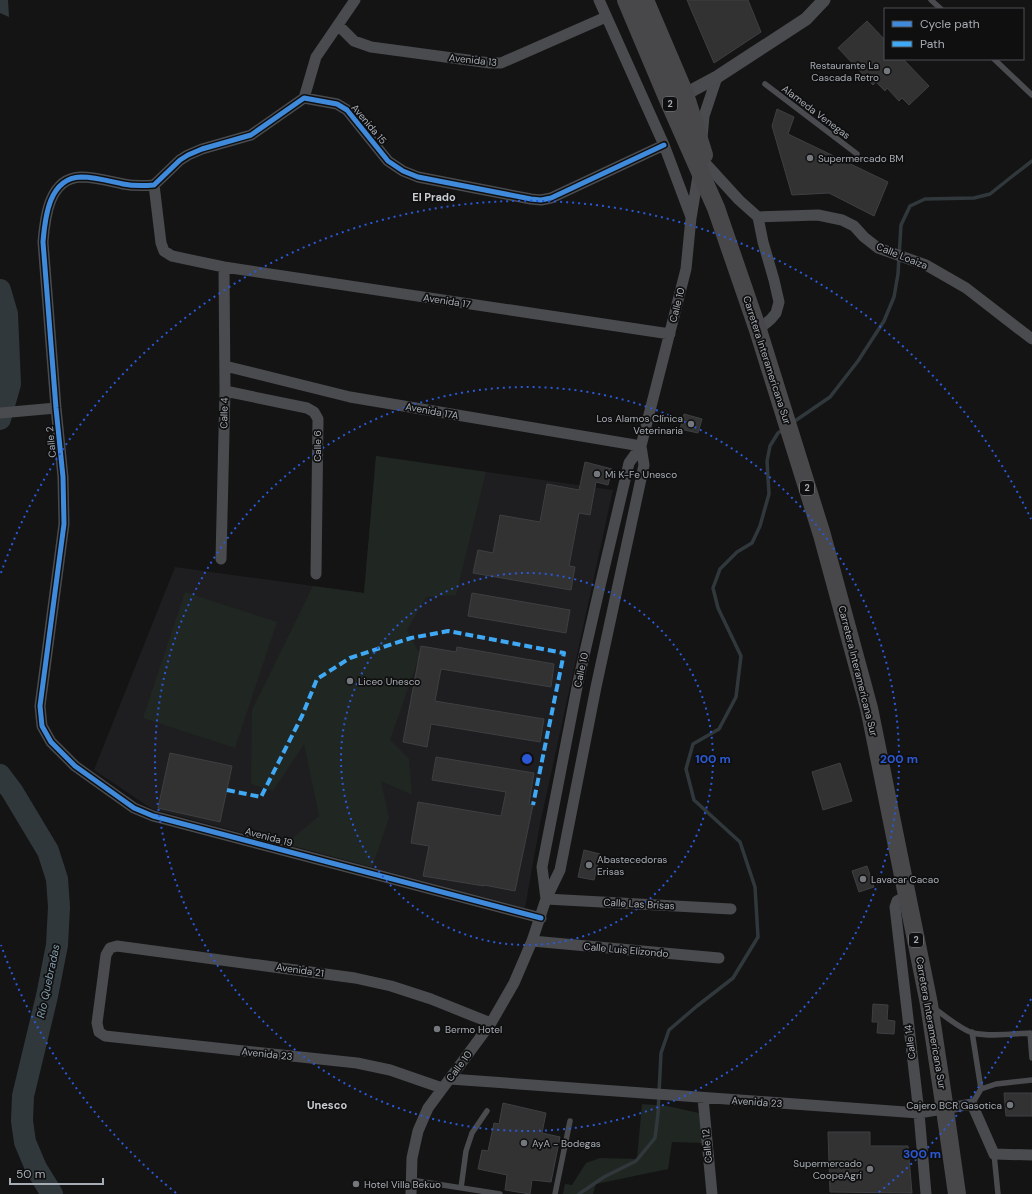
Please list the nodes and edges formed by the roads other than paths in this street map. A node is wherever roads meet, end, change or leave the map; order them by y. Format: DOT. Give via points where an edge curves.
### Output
graph roads {
  1 [pos="356,0"];
  2 [pos="598,0"];
  3 [pos="626,0"];
  4 [pos="645,0"];
  5 [pos="824,0"];
  6 [pos="931,0"];
  7 [pos="940,8"];
  8 [pos="606,17"];
  9 [pos="338,25"];
  10 [pos="995,60"];
  11 [pos="717,77"];
  12 [pos="765,84"];
  13 [pos="685,94"];
  14 [pos="1032,95"];
  15 [pos="304,98"];
  16 [pos="669,102"];
  17 [pos="664,145"];
  18 [pos="702,148"];
  19 [pos="857,154"];
  20 [pos="703,168"];
  21 [pos="154,185"];
  22 [pos="758,217"];
  23 [pos="691,218"];
  24 [pos="224,267"];
  25 [pos="758,330"];
  26 [pos="670,334"];
  27 [pos="1032,339"];
  28 [pos="225,366"];
  29 [pos="225,392"];
  30 [pos="56,408"];
  31 [pos="0,413"];
  32 [pos="641,446"];
  33 [pos="221,559"];
  34 [pos="316,574"];
  35 [pos="40,706"];
  36 [pos="907,896"];
  37 [pos="546,899"];
  38 [pos="731,909"];
  39 [pos="541,918"];
  40 [pos="532,941"];
  41 [pos="719,958"];
  42 [pos="929,1004"];
  43 [pos="97,1023"];
  44 [pos="491,1023"];
  45 [pos="972,1032"];
  46 [pos="1032,1058"];
  47 [pos="450,1079"];
  48 [pos="1032,1080"];
  49 [pos="442,1088"];
  50 [pos="981,1089"];
  51 [pos="703,1098"];
  52 [pos="972,1104"];
  53 [pos="946,1110"];
  54 [pos="487,1111"];
  55 [pos="919,1113"];
  56 [pos="570,1122"];
  57 [pos="994,1154"];
  58 [pos="1032,1155"];
  59 [pos="411,1180"];
  60 [pos="461,1188"];
  61 [pos="411,1194"];
  62 [pos="500,1194"];
  63 [pos="555,1194"];
  64 [pos="712,1194"];
  65 [pos="926,1194"];
  66 [pos="957,1194"];
  67 [pos="998,1194"];
  1 -- 9 [label="street"];
  2 -- 8 [label="street"];
  3 -- 16 [label="highway, Carretera Interamericana Sur / 2"];
  4 -- 13 [label="highway, Carretera Interamericana Sur / 2"];
  5 -- 11 [label="street" via="806,18"];
  6 -- 7 [label="lane"];
  8 -- 9 [label="street, Avenida 13" via="501,63 372,47 354,41"];
  8 -- 17 [label="street"];
  9 -- 15 [label="street" via="316,57"];
  10 -- 14 [label="lane"];
  11 -- 13 [label="street"];
  11 -- 18 [label="street" via="704,116"];
  12 -- 19 [label="lane, Alameda Venegas"];
  13 -- 16 [label="street"];
  13 -- 18 [label="highway, Carretera Interamericana Sur / 2"];
  15 -- 17 [label="street, Avenida 15" via="337,104 347,110 388,161 403,171 418,177 531,199 551,198"];
  15 -- 21 [label="street" via="251,135 188,155"];
  16 -- 20 [label="highway, Carretera Interamericana Sur / 2"];
  17 -- 23 [label="street"];
  18 -- 20 [label="highway, Carretera Interamericana Sur / 2"];
  20 -- 22 [label="street"];
  20 -- 23 [label="street, Calle 10"];
  20 -- 25 [label="highway, Carretera Interamericana Sur / 2"];
  21 -- 24 [label="street, Avenida 17" via="164,250 172,256"];
  21 -- 30 [label="street, Calle 2" via="125,184 80,177 66,180 56,191 49,205 43,242"];
  22 -- 25 [label="street" via="779,302 772,319"];
  22 -- 27 [label="street, Calle Loaiza" via="818,215 842,220 854,226 878,248 926,265 966,288"];
  23 -- 26 [label="street, Calle 10" via="686,269"];
  24 -- 26 [label="street, Avenida 17"];
  24 -- 28 [label="street, Calle 4"];
  25 -- 36 [label="highway, Carretera Interamericana Sur / 2" via="822,535 868,708"];
  26 -- 32 [label="street, Calle 10"];
  28 -- 29 [label="street, Calle 4"];
  28 -- 32 [label="street, Avenida 17A" via="350,397"];
  29 -- 33 [label="street, Calle 4"];
  29 -- 34 [label="street, Calle 6" via="307,408 314,412 318,419"];
  30 -- 31 [label="street"];
  30 -- 35 [label="street, Calle 2" via="64,477 64,524"];
  32 -- 37 [label="street, Calle 10" via="644,465 560,870"];
  32 -- 37 [label="street, Calle 10" via="629,462 578,682 542,867"];
  35 -- 39 [label="street, Avenida 19" via="42,726 51,742 75,766 134,808 153,816"];
  36 -- 42 [label="highway, Carretera Interamericana Sur / 2"];
  36 -- 55 [label="street, Calle 14" via="897,901 895,907"];
  37 -- 38 [label="street, Calle Las Brisas"];
  37 -- 39 [label="street, Calle 10"];
  39 -- 40 [label="street, Calle 10"];
  40 -- 41 [label="street, Calle Luis Elizondo"];
  40 -- 44 [label="street, Calle 10" via="514,983"];
  42 -- 45 [label="lane" via="952,1022"];
  42 -- 53 [label="highway, Carretera Interamericana Sur / 2"];
  43 -- 44 [label="street, Avenida 21" via="106,955 110,948 117,946 356,978 431,999"];
  43 -- 49 [label="street, Avenida 23" via="99,1032 105,1036 357,1063 390,1070"];
  44 -- 47 [label="street, Calle 10"];
  45 -- 46 [label="lane" via="992,1035 1030,1033"];
  45 -- 50 [label="lane"];
  47 -- 49 [label="street, Calle 10"];
  47 -- 51 [label="street, Avenida 23"];
  48 -- 50 [label="lane" via="996,1084"];
  49 -- 59 [label="street, Calle 10" via="428,1108 418,1131 412,1158"];
  50 -- 52 [label="lane"];
  51 -- 55 [label="street, Avenida 23"];
  51 -- 64 [label="street, Calle 12"];
  52 -- 53 [label="street, Avenida 23"];
  52 -- 57 [label="street"];
  53 -- 55 [label="street, Avenida 23"];
  53 -- 66 [label="highway, Carretera Interamericana Sur / 2"];
  54 -- 60 [label="lane" via="472,1133 466,1151"];
  55 -- 65 [label="street, Calle 14"];
  56 -- 63 [label="lane"];
  57 -- 58 [label="street"];
  57 -- 67 [label="lane"];
  59 -- 60 [label="lane"];
  59 -- 61 [label="street, Calle 10"];
  60 -- 62 [label="lane"];
}
